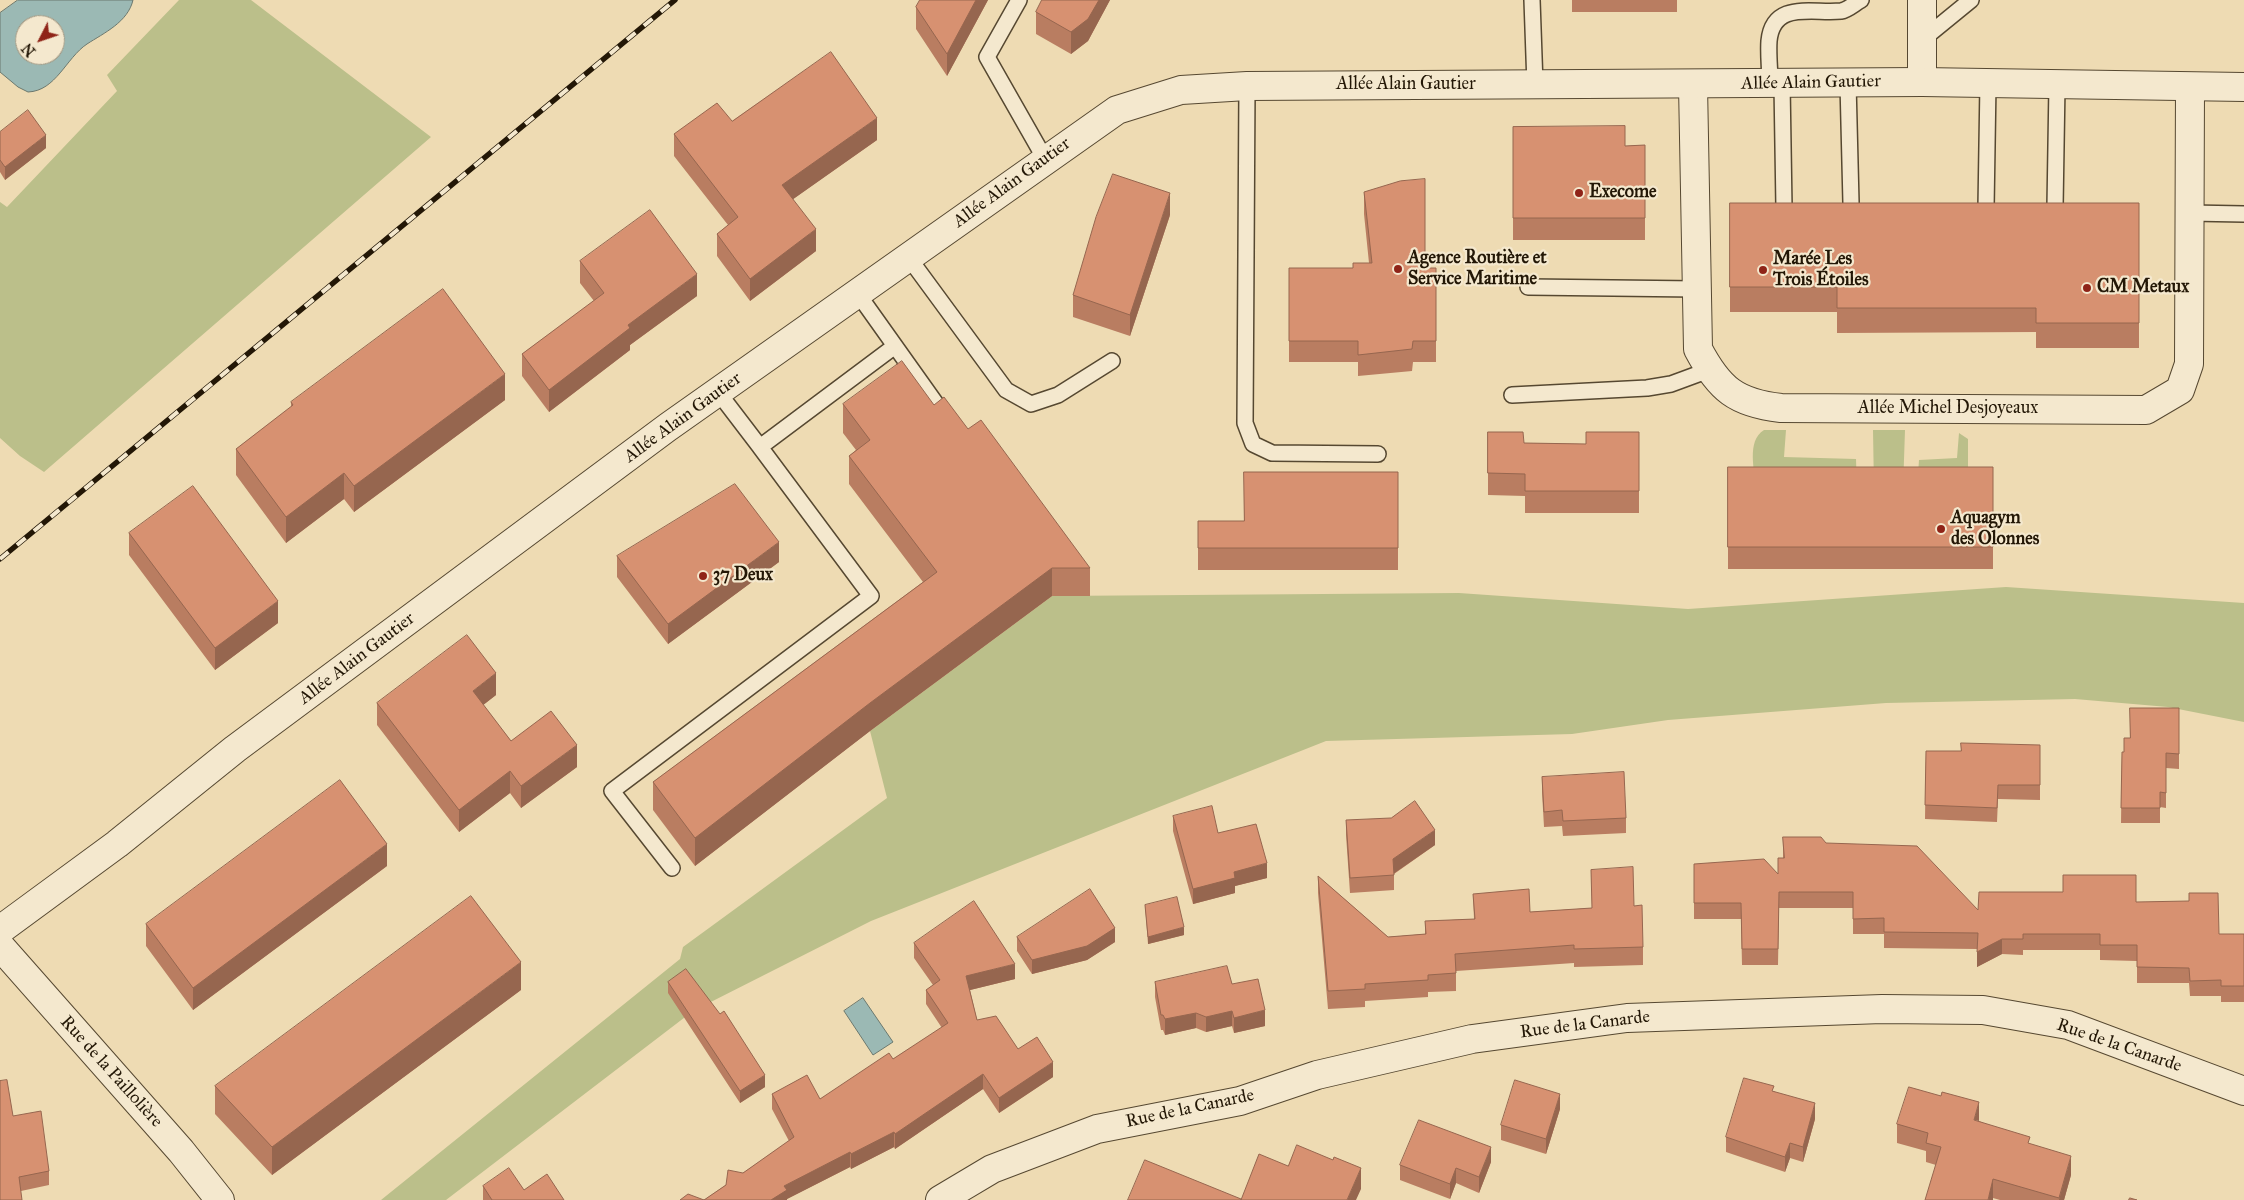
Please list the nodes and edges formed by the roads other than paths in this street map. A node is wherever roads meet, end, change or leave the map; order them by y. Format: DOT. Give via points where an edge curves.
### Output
graph roads {
  1 [pos="1019,0"];
  2 [pos="1532,0"];
  3 [pos="1861,0"];
  4 [pos="1922,0"];
  5 [pos="1971,0"];
  6 [pos="1922,40"];
  7 [pos="1922,82"];
  8 [pos="1848,83"];
  9 [pos="1988,83"];
  10 [pos="1776,84"];
  11 [pos="1535,85"];
  12 [pos="1693,85"];
  13 [pos="2057,85"];
  14 [pos="1247,86"];
  15 [pos="2190,88"];
  16 [pos="2244,88"];
  17 [pos="1045,159"];
  18 [pos="1851,203"];
  19 [pos="2055,207"];
  20 [pos="1784,208"];
  21 [pos="1986,208"];
  22 [pos="2190,213"];
  23 [pos="2244,214"];
  24 [pos="909,258"];
  25 [pos="1528,287"];
  26 [pos="1697,289"];
  27 [pos="858,294"];
  28 [pos="895,346"];
  29 [pos="1112,361"];
  30 [pos="1709,370"];
  31 [pos="718,392"];
  32 [pos="1512,395"];
  33 [pos="937,405"];
  34 [pos="760,447"];
  35 [pos="1378,454"];
  36 [pos="672,868"];
  37 [pos="0,930"];
  38 [pos="0,946"];
  39 [pos="2244,1091"];
  40 [pos="220,1200"];
  41 [pos="940,1200"];
  1 -- 17 [label="lane" via="987,57"];
  2 -- 11 [label="lane"];
  3 -- 10 [label="lane" via="1843,11 1787,13 1775,23 1769,40"];
  4 -- 6 [label="street"];
  5 -- 6 [label="lane"];
  6 -- 7 [label="street"];
  7 -- 8 [label="street, Allée Alain Gautier"];
  7 -- 9 [label="street, Allée Alain Gautier"];
  8 -- 10 [label="street, Allée Alain Gautier"];
  8 -- 18 [label="lane"];
  9 -- 13 [label="street, Allée Alain Gautier"];
  9 -- 21 [label="lane"];
  10 -- 12 [label="street, Allée Alain Gautier"];
  10 -- 20 [label="lane"];
  11 -- 12 [label="street, Allée Alain Gautier"];
  11 -- 14 [label="street, Allée Alain Gautier"];
  12 -- 26 [label="street, Allée Michel Desjoyeaux"];
  13 -- 15 [label="street, Allée Alain Gautier"];
  13 -- 19 [label="lane"];
  14 -- 17 [label="street, Allée Alain Gautier" via="1180,90 1117,110"];
  14 -- 35 [label="lane" via="1245,423 1253,444 1272,453"];
  15 -- 16 [label="street, Allée Alain Gautier"];
  15 -- 22 [label="street, Allée Michel Desjoyeaux"];
  17 -- 24 [label="street, Allée Alain Gautier"];
  22 -- 23 [label="lane"];
  22 -- 30 [label="street, Allée Michel Desjoyeaux" via="2189,364 2180,390 2146,410 1758,406 1735,397"];
  24 -- 27 [label="street, Allée Alain Gautier"];
  24 -- 29 [label="lane" via="1006,390 1031,404 1058,395"];
  25 -- 26 [label="lane"];
  26 -- 30 [label="street, Allée Michel Desjoyeaux" via="1698,349"];
  27 -- 28 [label="lane"];
  27 -- 31 [label="street, Allée Alain Gautier"];
  28 -- 33 [label="lane"];
  28 -- 34 [label="lane"];
  30 -- 32 [label="lane" via="1671,384 1647,388"];
  31 -- 34 [label="lane"];
  31 -- 37 [label="street, Allée Alain Gautier" via="251,737 117,844"];
  34 -- 36 [label="lane" via="870,596 612,791"];
  38 -- 40 [label="street, Rue de la Paillolière" via="181,1151"];
  39 -- 41 [label="street, Rue de la Canarde" via="2068,1025 1983,1010 1882,1009 1627,1018 1472,1039 1317,1075 1240,1101 1097,1129 992,1169"];
}
